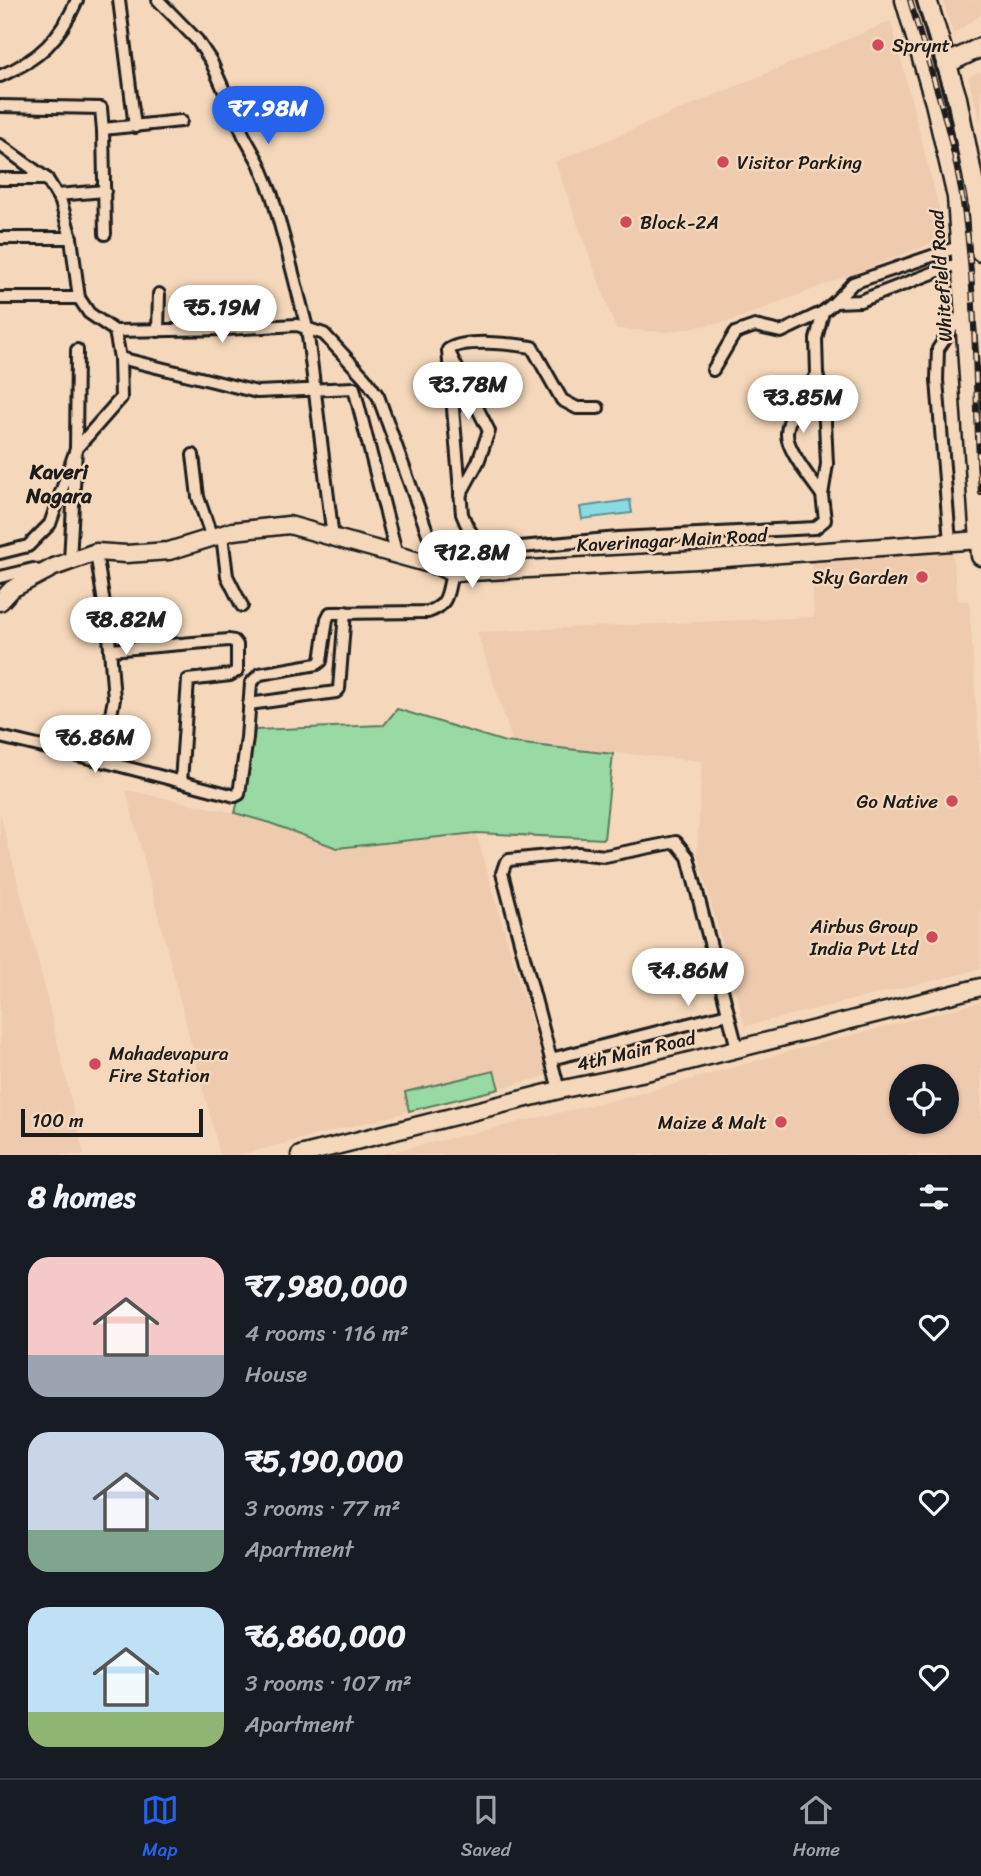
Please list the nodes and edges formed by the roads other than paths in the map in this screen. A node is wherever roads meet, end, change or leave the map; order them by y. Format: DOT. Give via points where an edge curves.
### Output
graph roads {
  1 [pos="76,0"];
  2 [pos="119,0"];
  3 [pos="159,0"];
  4 [pos="905,0"];
  5 [pos="927,0"];
  6 [pos="981,47"];
  7 [pos="946,64"];
  8 [pos="0,76"];
  9 [pos="0,106"];
  10 [pos="181,121"];
  11 [pos="135,127"];
  12 [pos="103,131"];
  13 [pos="0,145"];
  14 [pos="968,150"];
  15 [pos="948,155"];
  16 [pos="0,178"];
  17 [pos="47,179"];
  18 [pos="104,191"];
  19 [pos="57,195"];
  20 [pos="106,234"];
  21 [pos="0,238"];
  22 [pos="71,238"];
  23 [pos="961,246"];
  24 [pos="981,252"];
  25 [pos="962,265"];
  26 [pos="159,294"];
  27 [pos="0,298"];
  28 [pos="79,298"];
  29 [pos="835,302"];
  30 [pos="964,309"];
  31 [pos="822,312"];
  32 [pos="307,328"];
  33 [pos="115,331"];
  34 [pos="158,331"];
  35 [pos="77,350"];
  36 [pos="448,350"];
  37 [pos="120,358"];
  38 [pos="713,370"];
  39 [pos="817,374"];
  40 [pos="314,389"];
  41 [pos="598,408"];
  42 [pos="76,449"];
  43 [pos="193,455"];
  44 [pos="822,495"];
  45 [pos="460,496"];
  46 [pos="217,536"];
  47 [pos="333,538"];
  48 [pos="950,542"];
  49 [pos="28,546"];
  50 [pos="980,548"];
  51 [pos="96,552"];
  52 [pos="0,553"];
  53 [pos="397,556"];
  54 [pos="70,561"];
  55 [pos="446,570"];
  56 [pos="38,571"];
  57 [pos="0,577"];
  58 [pos="0,602"];
  59 [pos="242,606"];
  60 [pos="345,612"];
  61 [pos="110,650"];
  62 [pos="248,704"];
  63 [pos="0,737"];
  64 [pos="102,761"];
  65 [pos="181,782"];
  66 [pos="981,987"];
  67 [pos="728,1014"];
  68 [pos="737,1048"];
  69 [pos="551,1059"];
  70 [pos="559,1090"];
  71 [pos="300,1155"];
  1 -- 8 [label="street" via="42,54"];
  2 -- 11 [label="street"];
  3 -- 32 [label="street" via="211,61 260,163"];
  4 -- 15 [label="main road, Whitefield Road"];
  5 -- 7 [label="main road"];
  6 -- 7 [label="main road"];
  7 -- 14 [label="main road"];
  9 -- 12 [label="street" via="102,108"];
  10 -- 11 [label="street"];
  11 -- 12 [label="street"];
  12 -- 18 [label="street"];
  13 -- 17 [label="street"];
  14 -- 15 [label="main road"];
  14 -- 24 [label="main road"];
  15 -- 23 [label="main road, Whitefield Road"];
  16 -- 17 [label="street"];
  17 -- 19 [label="street"];
  18 -- 19 [label="street"];
  18 -- 20 [label="street"];
  19 -- 22 [label="street"];
  21 -- 22 [label="street"];
  22 -- 28 [label="street"];
  23 -- 25 [label="main road, Whitefield Road"];
  23 -- 29 [label="street" via="853,283"];
  25 -- 29 [label="street" via="860,300"];
  25 -- 30 [label="main road, Whitefield Road"];
  26 -- 34 [label="street"];
  27 -- 28 [label="street"];
  28 -- 33 [label="street" via="89,313"];
  29 -- 31 [label="street"];
  30 -- 48 [label="street" via="938,349"];
  30 -- 50 [label="main road, Whitefield Road"];
  31 -- 38 [label="street" via="781,332 755,326 735,333"];
  31 -- 39 [label="street" via="816,339"];
  32 -- 34 [label="street"];
  32 -- 40 [label="street"];
  32 -- 55 [label="street" via="324,334 378,396"];
  33 -- 34 [label="street"];
  33 -- 37 [label="street"];
  35 -- 42 [label="street"];
  36 -- 41 [label="street" via="460,344 532,347 562,400 577,408"];
  36 -- 45 [label="street"];
  36 -- 45 [label="street" via="489,430"];
  37 -- 40 [label="street" via="257,392"];
  37 -- 42 [label="street" via="121,398"];
  39 -- 44 [label="street" via="824,401 827,464"];
  39 -- 44 [label="street" via="790,419 786,436"];
  40 -- 47 [label="street"];
  40 -- 53 [label="street" via="354,388"];
  42 -- 49 [label="street" via="50,524"];
  42 -- 54 [label="street"];
  43 -- 46 [label="street" via="198,497"];
  44 -- 45 [label="street" via="825,520 815,528 499,549 470,534"];
  46 -- 47 [label="street, Kaverinagar Main Road" via="289,525"];
  46 -- 51 [label="street, Kaverinagar Main Road" via="169,551"];
  46 -- 59 [label="street" via="227,576"];
  47 -- 53 [label="street, Kaverinagar Main Road"];
  48 -- 50 [label="street, Kaverinagar Main Road"];
  48 -- 55 [label="street, Kaverinagar Main Road" via="697,560"];
  49 -- 52 [label="street"];
  49 -- 56 [label="street"];
  51 -- 54 [label="street, Kaverinagar Main Road"];
  51 -- 61 [label="street"];
  53 -- 55 [label="street, Kaverinagar Main Road"];
  54 -- 56 [label="street, Kaverinagar Main Road"];
  55 -- 60 [label="street" via="439,608 428,612"];
  56 -- 57 [label="street"];
  56 -- 58 [label="street, Kaverinagar Main Road"];
  60 -- 62 [label="street" via="330,613 327,619 321,661 260,674 251,683"];
  60 -- 62 [label="street" via="336,692"];
  61 -- 64 [label="street" via="114,699"];
  61 -- 65 [label="street" via="229,640 237,645 237,671 188,681"];
  62 -- 65 [label="street" via="239,794 231,796"];
  63 -- 64 [label="street"];
  64 -- 65 [label="street"];
  66 -- 68 [label="street, 4th Main Road"];
  67 -- 68 [label="street"];
  67 -- 69 [label="street"];
  67 -- 69 [label="street" via="688,857 676,842 606,856 577,853 509,860 502,873"];
  68 -- 70 [label="street, 4th Main Road"];
  69 -- 70 [label="street"];
  70 -- 71 [label="street, 4th Main Road"];
}
